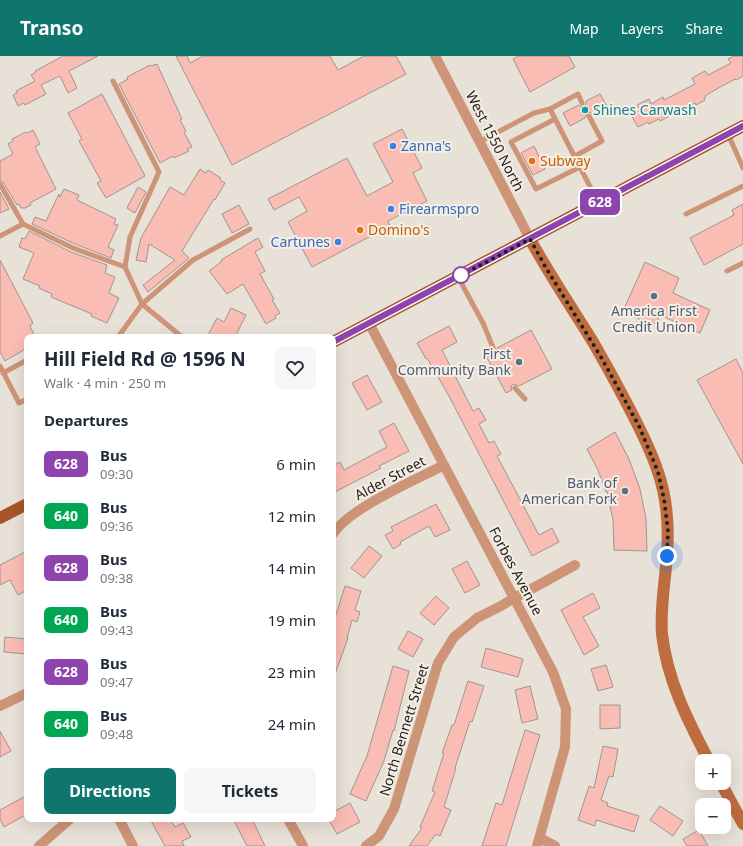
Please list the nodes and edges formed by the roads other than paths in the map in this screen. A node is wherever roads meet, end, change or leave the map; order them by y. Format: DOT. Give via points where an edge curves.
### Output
graph roads {
  1 [pos="435,56"];
  2 [pos="113,81"];
  3 [pos="582,103"];
  4 [pos="550,109"];
  5 [pos="589,116"];
  6 [pos="555,119"];
  7 [pos="743,126"];
  8 [pos="728,134"];
  9 [pos="479,142"];
  10 [pos="575,156"];
  11 [pos="580,167"];
  12 [pos="743,168"];
  13 [pos="0,184"];
  14 [pos="743,186"];
  15 [pos="598,203"];
  16 [pos="686,214"];
  17 [pos="23,224"];
  18 [pos="250,229"];
  19 [pos="0,236"];
  20 [pos="530,239"];
  21 [pos="743,263"];
  22 [pos="125,267"];
  23 [pos="727,271"];
  24 [pos="458,277"];
  25 [pos="142,304"];
  26 [pos="370,323"];
  27 [pos="120,334"];
  28 [pos="178,334"];
  29 [pos="336,340"];
  30 [pos="494,350"];
  31 [pos="24,362"];
  32 [pos="0,366"];
  33 [pos="3,372"];
  34 [pos="515,388"];
  35 [pos="525,399"];
  36 [pos="24,401"];
  37 [pos="444,465"];
  38 [pos="24,506"];
  39 [pos="0,518"];
  40 [pos="336,529"];
  41 [pos="575,565"];
  42 [pos="514,598"];
  43 [pos="24,694"];
  44 [pos="0,706"];
  45 [pos="705,754"];
  46 [pos="725,790"];
  47 [pos="67,822"];
  48 [pos="121,822"];
  49 [pos="290,822"];
  50 [pos="743,824"];
  51 [pos="538,842"];
  52 [pos="39,846"];
  53 [pos="133,846"];
  54 [pos="303,846"];
  55 [pos="366,846"];
  56 [pos="555,846"];
  1 -- 9 [label="street, West 1550 North"];
  2 -- 22 [label="lane" via="159,172 130,237"];
  3 -- 4 [label="lane" via="578,94"];
  4 -- 6 [label="lane"];
  4 -- 9 [label="lane" via="534,113"];
  5 -- 10 [label="lane" via="602,141"];
  6 -- 10 [label="lane"];
  6 -- 11 [label="lane" via="511,142 536,189"];
  7 -- 8 [label="main road"];
  8 -- 12 [label="lane"];
  8 -- 15 [label="main road"];
  9 -- 20 [label="street, West 1550 North"];
  10 -- 11 [label="lane"];
  11 -- 15 [label="lane"];
  13 -- 17 [label="lane"];
  14 -- 16 [label="lane"];
  15 -- 20 [label="main road"];
  17 -- 19 [label="lane"];
  17 -- 22 [label="lane" via="73,248"];
  18 -- 25 [label="lane" via="193,260"];
  20 -- 24 [label="main road"];
  20 -- 45 [label="street" via="639,426 658,472 668,531 662,633 666,661 687,720"];
  21 -- 23 [label="lane"];
  22 -- 25 [label="lane"];
  24 -- 26 [label="main road"];
  24 -- 30 [label="lane" via="484,323"];
  25 -- 27 [label="lane"];
  25 -- 28 [label="lane"];
  26 -- 29 [label="main road"];
  26 -- 37 [label="street, Forbes Avenue"];
  31 -- 33 [label="lane"];
  32 -- 33 [label="lane"];
  33 -- 36 [label="lane" via="19,404"];
  34 -- 35 [label="lane"];
  37 -- 40 [label="street, Alder Street" via="364,506"];
  37 -- 42 [label="street, Forbes Avenue"];
  38 -- 39 [label="main road"];
  41 -- 42 [label="street, North Bennett Street"];
  42 -- 51 [label="street, Forbes Avenue" via="553,672 566,709 565,747"];
  42 -- 55 [label="street, North Bennett Street" via="477,618 454,637 438,664 394,809 379,836"];
  43 -- 44 [label="street"];
  46 -- 50 [label="street"];
  47 -- 52 [label="street"];
  48 -- 53 [label="street"];
  49 -- 54 [label="street"];
  51 -- 56 [label="street"];
}
